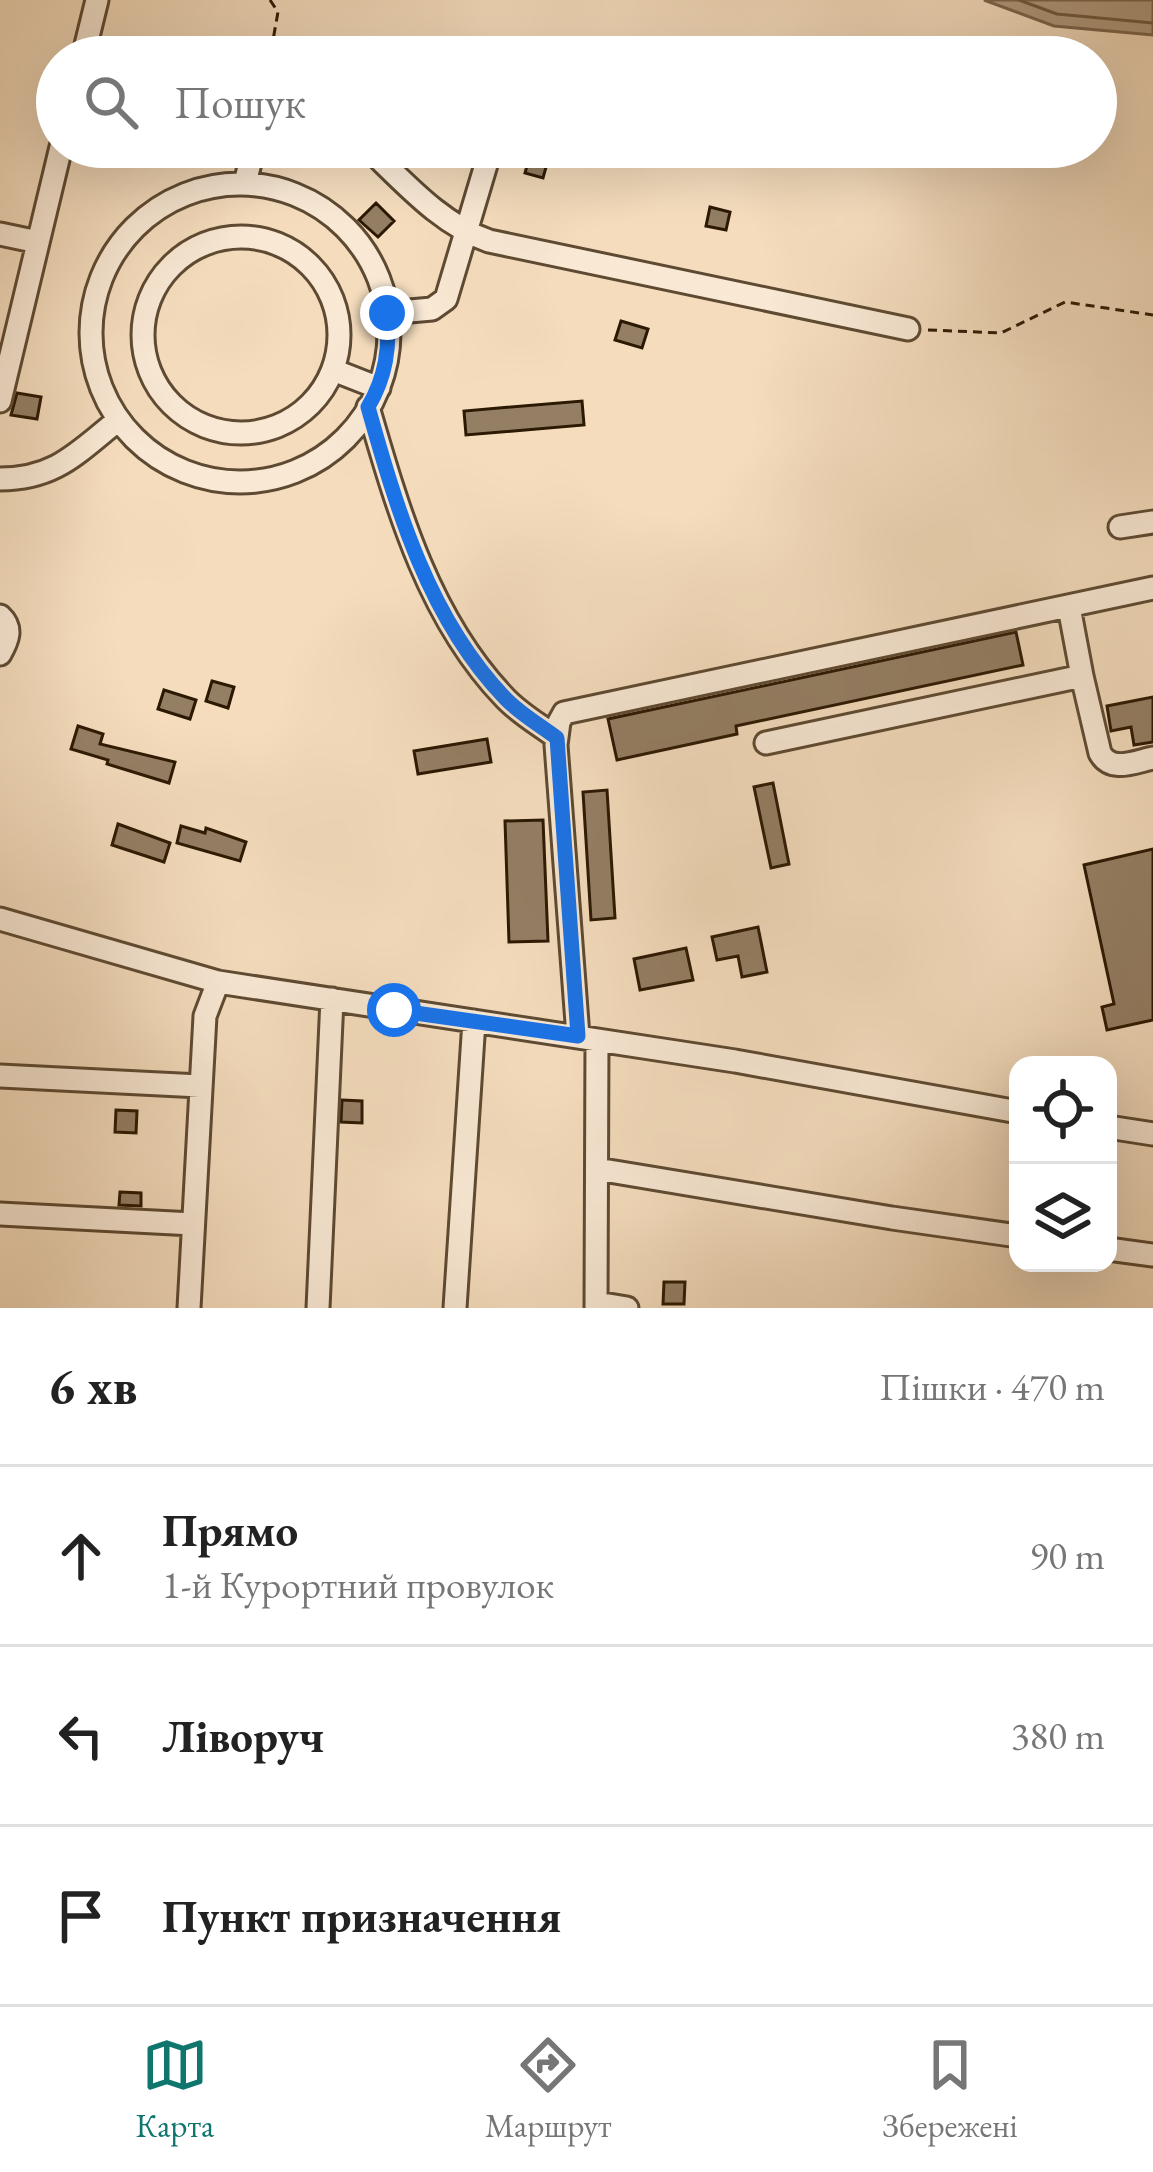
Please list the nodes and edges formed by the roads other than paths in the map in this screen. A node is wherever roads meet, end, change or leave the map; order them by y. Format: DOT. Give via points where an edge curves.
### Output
graph roads {
  1 [pos="97,0"];
  2 [pos="88,36"];
  3 [pos="56,168"];
  4 [pos="249,168"];
  5 [pos="389,168"];
  6 [pos="485,168"];
  7 [pos="245,183"];
  8 [pos="466,233"];
  9 [pos="0,234"];
  10 [pos="38,242"];
  11 [pos="387,313"];
  12 [pos="908,329"];
  13 [pos="333,370"];
  14 [pos="374,398"];
  15 [pos="0,400"];
  16 [pos="117,421"];
  17 [pos="0,479"];
  18 [pos="1153,522"];
  19 [pos="1120,527"];
  20 [pos="1153,588"];
  21 [pos="1069,608"];
  22 [pos="0,616"];
  23 [pos="0,654"];
  24 [pos="1082,676"];
  25 [pos="557,738"];
  26 [pos="766,743"];
  27 [pos="1153,758"];
  28 [pos="0,919"];
  29 [pos="218,982"];
  30 [pos="332,1000"];
  31 [pos="475,1022"];
  32 [pos="588,1038"];
  33 [pos="0,1076"];
  34 [pos="200,1086"];
  35 [pos="1009,1110"];
  36 [pos="1117,1128"];
  37 [pos="1153,1134"];
  38 [pos="598,1168"];
  39 [pos="0,1214"];
  40 [pos="193,1224"];
  41 [pos="1009,1235"];
  42 [pos="1117,1250"];
  43 [pos="1153,1256"];
  44 [pos="596,1305"];
  45 [pos="189,1308"];
  46 [pos="318,1308"];
  47 [pos="454,1308"];
  48 [pos="627,1308"];
  1 -- 2 [label="street"];
  3 -- 10 [label="street"];
  4 -- 7 [label="street"];
  5 -- 8 [label="street"];
  6 -- 8 [label="street"];
  7 -- 11 [label="street" via="292,192 334,216 365,251"];
  7 -- 16 [label="street" via="198,189 155,209 120,242 98,284 89,331 96,378"];
  8 -- 11 [label="street" via="446,299 431,309"];
  8 -- 12 [label="street"];
  9 -- 10 [label="street"];
  10 -- 15 [label="street"];
  11 -- 14 [label="street" via="389,342"];
  13 -- 13 [label="street" via="340,338 321,277 269,240 205,243 156,285 143,348 153,379 198,424 262,431 317,398"];
  13 -- 14 [label="street"];
  14 -- 16 [label="street" via="356,428 322,458 280,478 235,483 190,475 149,453"];
  14 -- 25 [label="street" via="419,564 442,611 509,703"];
  16 -- 17 [label="street" via="46,473"];
  18 -- 19 [label="street"];
  20 -- 21 [label="street"];
  21 -- 24 [label="street"];
  21 -- 25 [label="street" via="565,713"];
  22 -- 23 [label="street" via="8,625"];
  24 -- 26 [label="street"];
  24 -- 27 [label="street" via="1105,761"];
  25 -- 32 [label="street"];
  28 -- 29 [label="street"];
  29 -- 30 [label="street"];
  29 -- 34 [label="street" via="205,1016"];
  30 -- 31 [label="street"];
  30 -- 46 [label="street"];
  31 -- 32 [label="street"];
  31 -- 47 [label="street"];
  32 -- 35 [label="street"];
  32 -- 38 [label="street"];
  33 -- 34 [label="street"];
  34 -- 40 [label="street"];
  36 -- 37 [label="street"];
  38 -- 41 [label="street"];
  38 -- 44 [label="street"];
  39 -- 40 [label="street"];
  40 -- 45 [label="street"];
  42 -- 43 [label="street"];
  44 -- 48 [label="street"];
}
